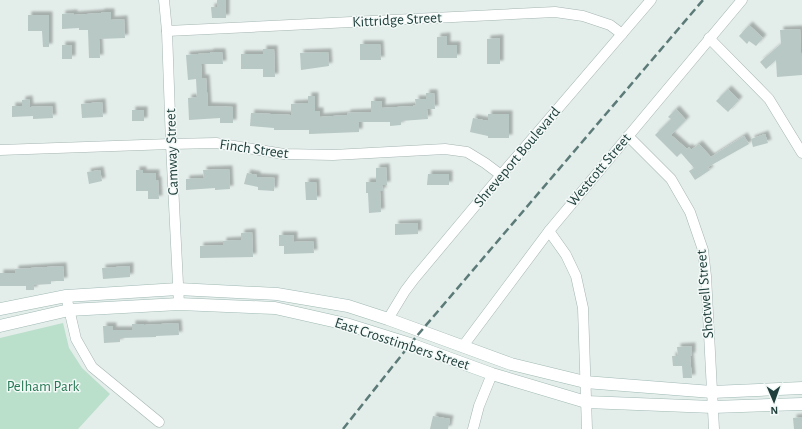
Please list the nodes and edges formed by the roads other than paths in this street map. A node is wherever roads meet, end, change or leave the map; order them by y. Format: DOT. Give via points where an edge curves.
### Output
graph roads {
  1 [pos="164,0"];
  2 [pos="651,0"];
  3 [pos="742,0"];
  4 [pos="167,31"];
  5 [pos="622,34"];
  6 [pos="709,38"];
  7 [pos="628,136"];
  8 [pos="171,144"];
  9 [pos="0,150"];
  10 [pos="802,153"];
  11 [pos="501,175"];
  12 [pos="549,231"];
  13 [pos="178,289"];
  14 [pos="66,296"];
  15 [pos="179,304"];
  16 [pos="0,309"];
  17 [pos="69,310"];
  18 [pos="388,319"];
  19 [pos="0,326"];
  20 [pos="463,346"];
  21 [pos="492,374"];
  22 [pos="585,382"];
  23 [pos="802,388"];
  24 [pos="712,392"];
  25 [pos="586,402"];
  26 [pos="802,404"];
  27 [pos="713,407"];
  28 [pos="159,422"];
  29 [pos="473,429"];
  30 [pos="587,429"];
  31 [pos="714,429"];
  1 -- 4 [label="street, Camway Street"];
  2 -- 5 [label="street, Shreveport Boulevard"];
  3 -- 6 [label="street, Westcott Street"];
  4 -- 5 [label="street, Kittridge Street" via="555,12 610,25"];
  4 -- 8 [label="street, Camway Street"];
  5 -- 11 [label="street, Shreveport Boulevard"];
  6 -- 7 [label="street, Westcott Street"];
  6 -- 10 [label="street" via="769,99"];
  7 -- 12 [label="street, Westcott Street"];
  7 -- 24 [label="street, Shotwell Street" via="671,179 690,212 703,250"];
  8 -- 9 [label="street, Finch Street"];
  8 -- 11 [label="street, Finch Street" via="216,144 291,154 334,155 445,149 467,152"];
  8 -- 13 [label="street, Camway Street"];
  11 -- 18 [label="street, Shreveport Boulevard" via="405,291"];
  12 -- 20 [label="street, Westcott Street"];
  12 -- 22 [label="street" via="566,255 576,276 582,308"];
  13 -- 14 [label="main road, East Crosstimbers Street"];
  13 -- 15 [label="street, Camway Street"];
  13 -- 18 [label="main road, East Crosstimbers Street" via="277,294 348,306"];
  14 -- 16 [label="main road, East Crosstimbers Street"];
  14 -- 17 [label="street"];
  15 -- 17 [label="main road, East Crosstimbers Street"];
  15 -- 21 [label="main road, East Crosstimbers Street" via="275,308 339,322 410,344"];
  17 -- 19 [label="main road, East Crosstimbers Street"];
  17 -- 28 [label="street" via="76,340 92,367"];
  18 -- 20 [label="main road, East Crosstimbers Street"];
  20 -- 22 [label="main road, East Crosstimbers Street" via="511,364"];
  21 -- 25 [label="main road, East Crosstimbers Street"];
  21 -- 29 [label="street"];
  22 -- 24 [label="main road, East Crosstimbers Street"];
  22 -- 25 [label="street"];
  23 -- 24 [label="main road, East Crosstimbers Street"];
  24 -- 27 [label="street, Shotwell Street"];
  25 -- 27 [label="main road, East Crosstimbers Street"];
  25 -- 30 [label="street"];
  26 -- 27 [label="main road, East Crosstimbers Street"];
  27 -- 31 [label="street, Shotwell Street"];
}
